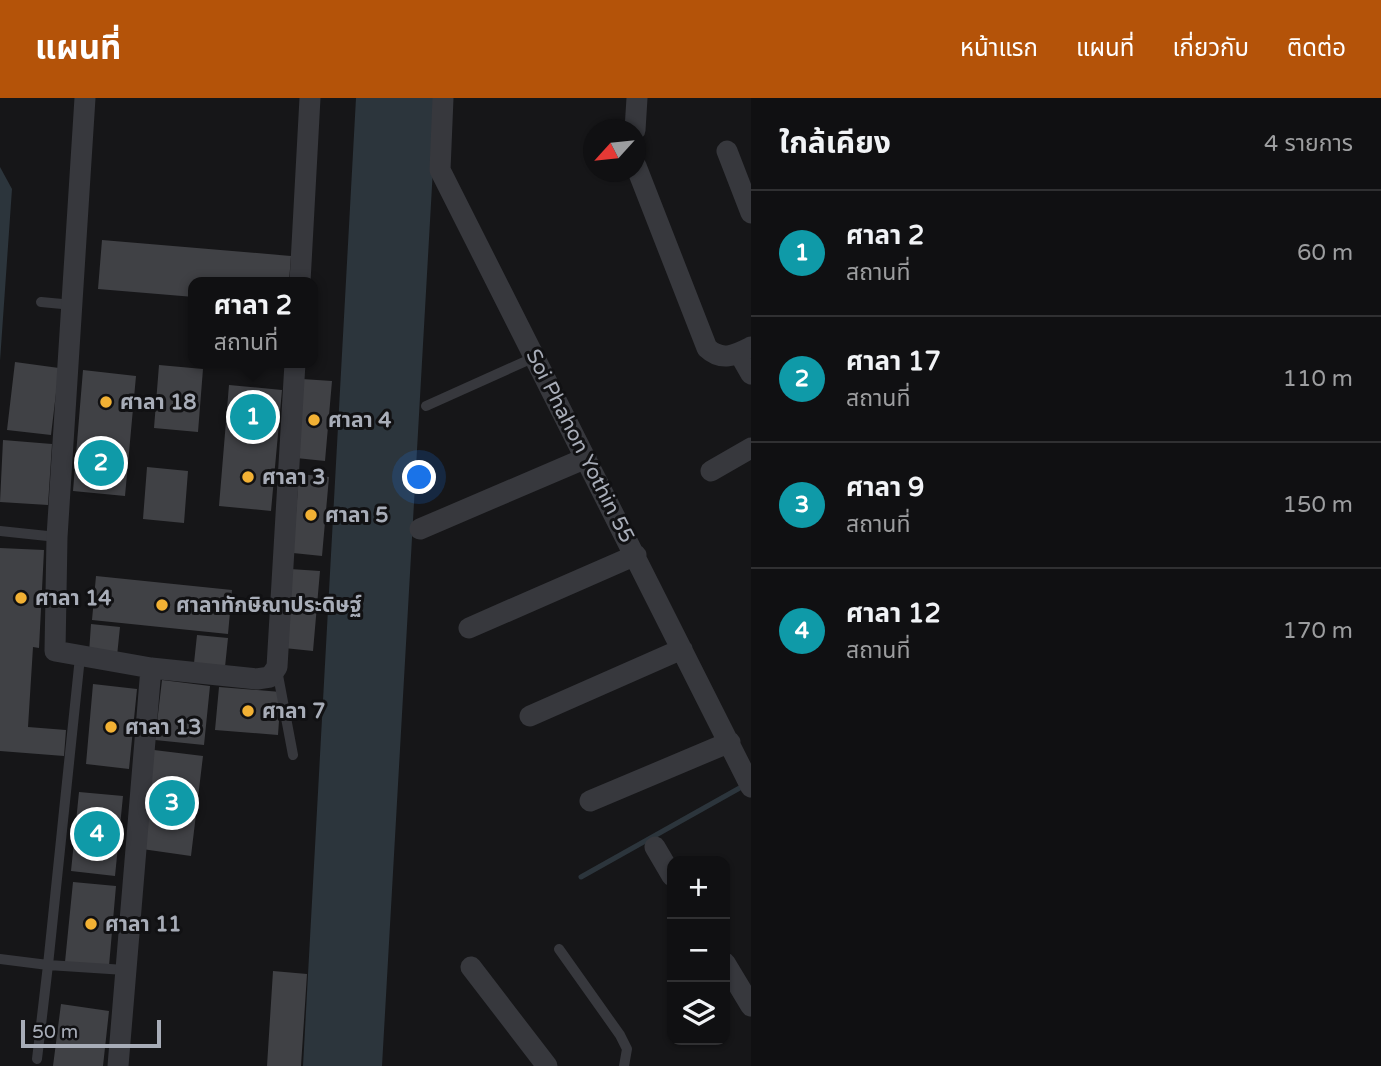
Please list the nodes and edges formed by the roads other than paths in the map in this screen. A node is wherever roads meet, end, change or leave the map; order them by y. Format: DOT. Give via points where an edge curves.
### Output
graph roads {
  1 [pos="85,98"];
  2 [pos="310,98"];
  3 [pos="443,98"];
  4 [pos="638,98"];
  5 [pos="636,119"];
  6 [pos="727,150"];
  7 [pos="641,182"];
  8 [pos="751,214"];
  9 [pos="300,277"];
  10 [pos="41,302"];
  11 [pos="73,305"];
  12 [pos="745,350"];
  13 [pos="535,357"];
  14 [pos="295,368"];
  15 [pos="751,374"];
  16 [pos="426,406"];
  17 [pos="751,448"];
  18 [pos="586,458"];
  19 [pos="711,471"];
  20 [pos="420,529"];
  21 [pos="0,531"];
  22 [pos="57,537"];
  23 [pos="636,555"];
  24 [pos="469,628"];
  25 [pos="682,649"];
  26 [pos="80,657"];
  27 [pos="277,667"];
  28 [pos="151,668"];
  29 [pos="530,716"];
  30 [pos="730,742"];
  31 [pos="293,755"];
  32 [pos="750,784"];
  33 [pos="590,801"];
  34 [pos="655,847"];
  35 [pos="667,867"];
  36 [pos="559,949"];
  37 [pos="0,959"];
  38 [pos="48,965"];
  39 [pos="471,967"];
  40 [pos="125,970"];
  41 [pos="730,971"];
  42 [pos="751,1006"];
  43 [pos="37,1059"];
  44 [pos="118,1066"];
  45 [pos="547,1066"];
  46 [pos="624,1066"];
  1 -- 11 [label="street"];
  2 -- 9 [label="street"];
  3 -- 13 [label="street, Soi Phahon Yothin 55" via="440,170"];
  4 -- 5 [label="street"];
  6 -- 8 [label="street"];
  7 -- 12 [label="street" via="707,348 720,356"];
  10 -- 11 [label="lane"];
  11 -- 22 [label="street"];
  12 -- 15 [label="street"];
  13 -- 16 [label="lane"];
  13 -- 18 [label="street, Soi Phahon Yothin 55"];
  14 -- 27 [label="street"];
  17 -- 19 [label="street"];
  18 -- 20 [label="street"];
  18 -- 23 [label="street, Soi Phahon Yothin 55"];
  21 -- 22 [label="lane"];
  22 -- 26 [label="street" via="53,641 55,651"];
  23 -- 24 [label="street"];
  23 -- 25 [label="street, Soi Phahon Yothin 55"];
  25 -- 29 [label="street"];
  25 -- 30 [label="street, Soi Phahon Yothin 55"];
  26 -- 28 [label="street"];
  26 -- 38 [label="lane"];
  27 -- 28 [label="street" via="270,677 257,679"];
  27 -- 31 [label="lane"];
  28 -- 40 [label="street"];
  30 -- 32 [label="street, Soi Phahon Yothin 55"];
  30 -- 33 [label="street"];
  34 -- 35 [label="street"];
  36 -- 46 [label="lane" via="620,1035 627,1049"];
  37 -- 38 [label="lane"];
  38 -- 40 [label="lane"];
  38 -- 43 [label="lane"];
  39 -- 45 [label="street"];
  40 -- 44 [label="street"];
  41 -- 42 [label="street"];
}
